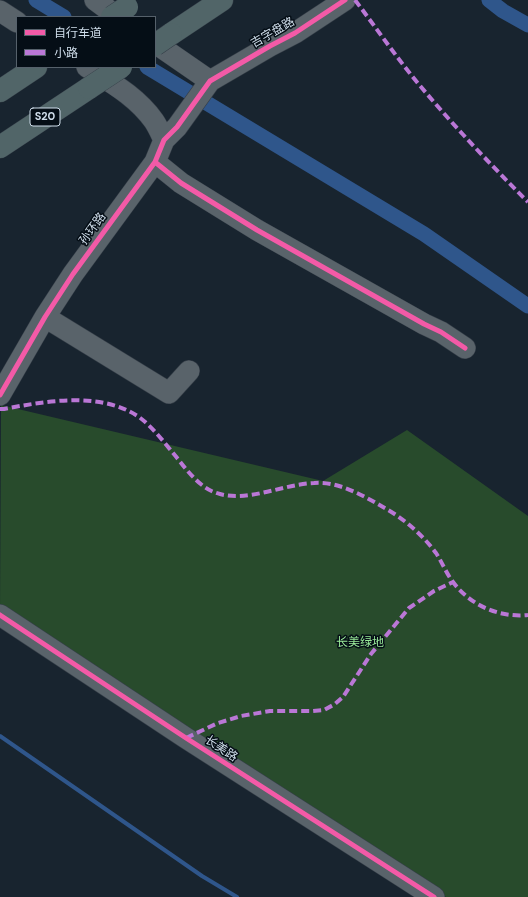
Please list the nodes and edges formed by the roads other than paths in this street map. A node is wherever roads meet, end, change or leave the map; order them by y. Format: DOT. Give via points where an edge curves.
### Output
graph roads {
  1 [pos="10,0"];
  2 [pos="95,0"];
  3 [pos="222,0"];
  4 [pos="345,0"];
  5 [pos="0,10"];
  6 [pos="123,10"];
  7 [pos="16,21"];
  8 [pos="160,41"];
  9 [pos="34,68"];
  10 [pos="89,68"];
  11 [pos="119,68"];
  12 [pos="210,81"];
  13 [pos="0,91"];
  14 [pos="170,134"];
  15 [pos="0,147"];
  16 [pos="155,162"];
  17 [pos="46,317"];
  18 [pos="465,348"];
  19 [pos="189,371"];
  20 [pos="0,395"];
  21 [pos="0,615"];
  22 [pos="434,897"];
  1 -- 5 [label="street"];
  2 -- 6 [label="street"];
  3 -- 8 [label="highway"];
  4 -- 12 [label="street, 吉字盘路" via="295,33"];
  5 -- 7 [label="street"];
  8 -- 12 [label="street"];
  9 -- 13 [label="highway"];
  10 -- 14 [label="street" via="125,91"];
  11 -- 15 [label="highway, S20, bridge"];
  12 -- 14 [label="street, 孙环路"];
  14 -- 16 [label="street, 孙环路"];
  16 -- 17 [label="street, 孙环路" via="73,274"];
  16 -- 18 [label="street" via="182,183 257,230"];
  17 -- 19 [label="street" via="168,393"];
  17 -- 20 [label="street, 孙环路"];
  21 -- 22 [label="street, 长美路" via="204,750"];
}
